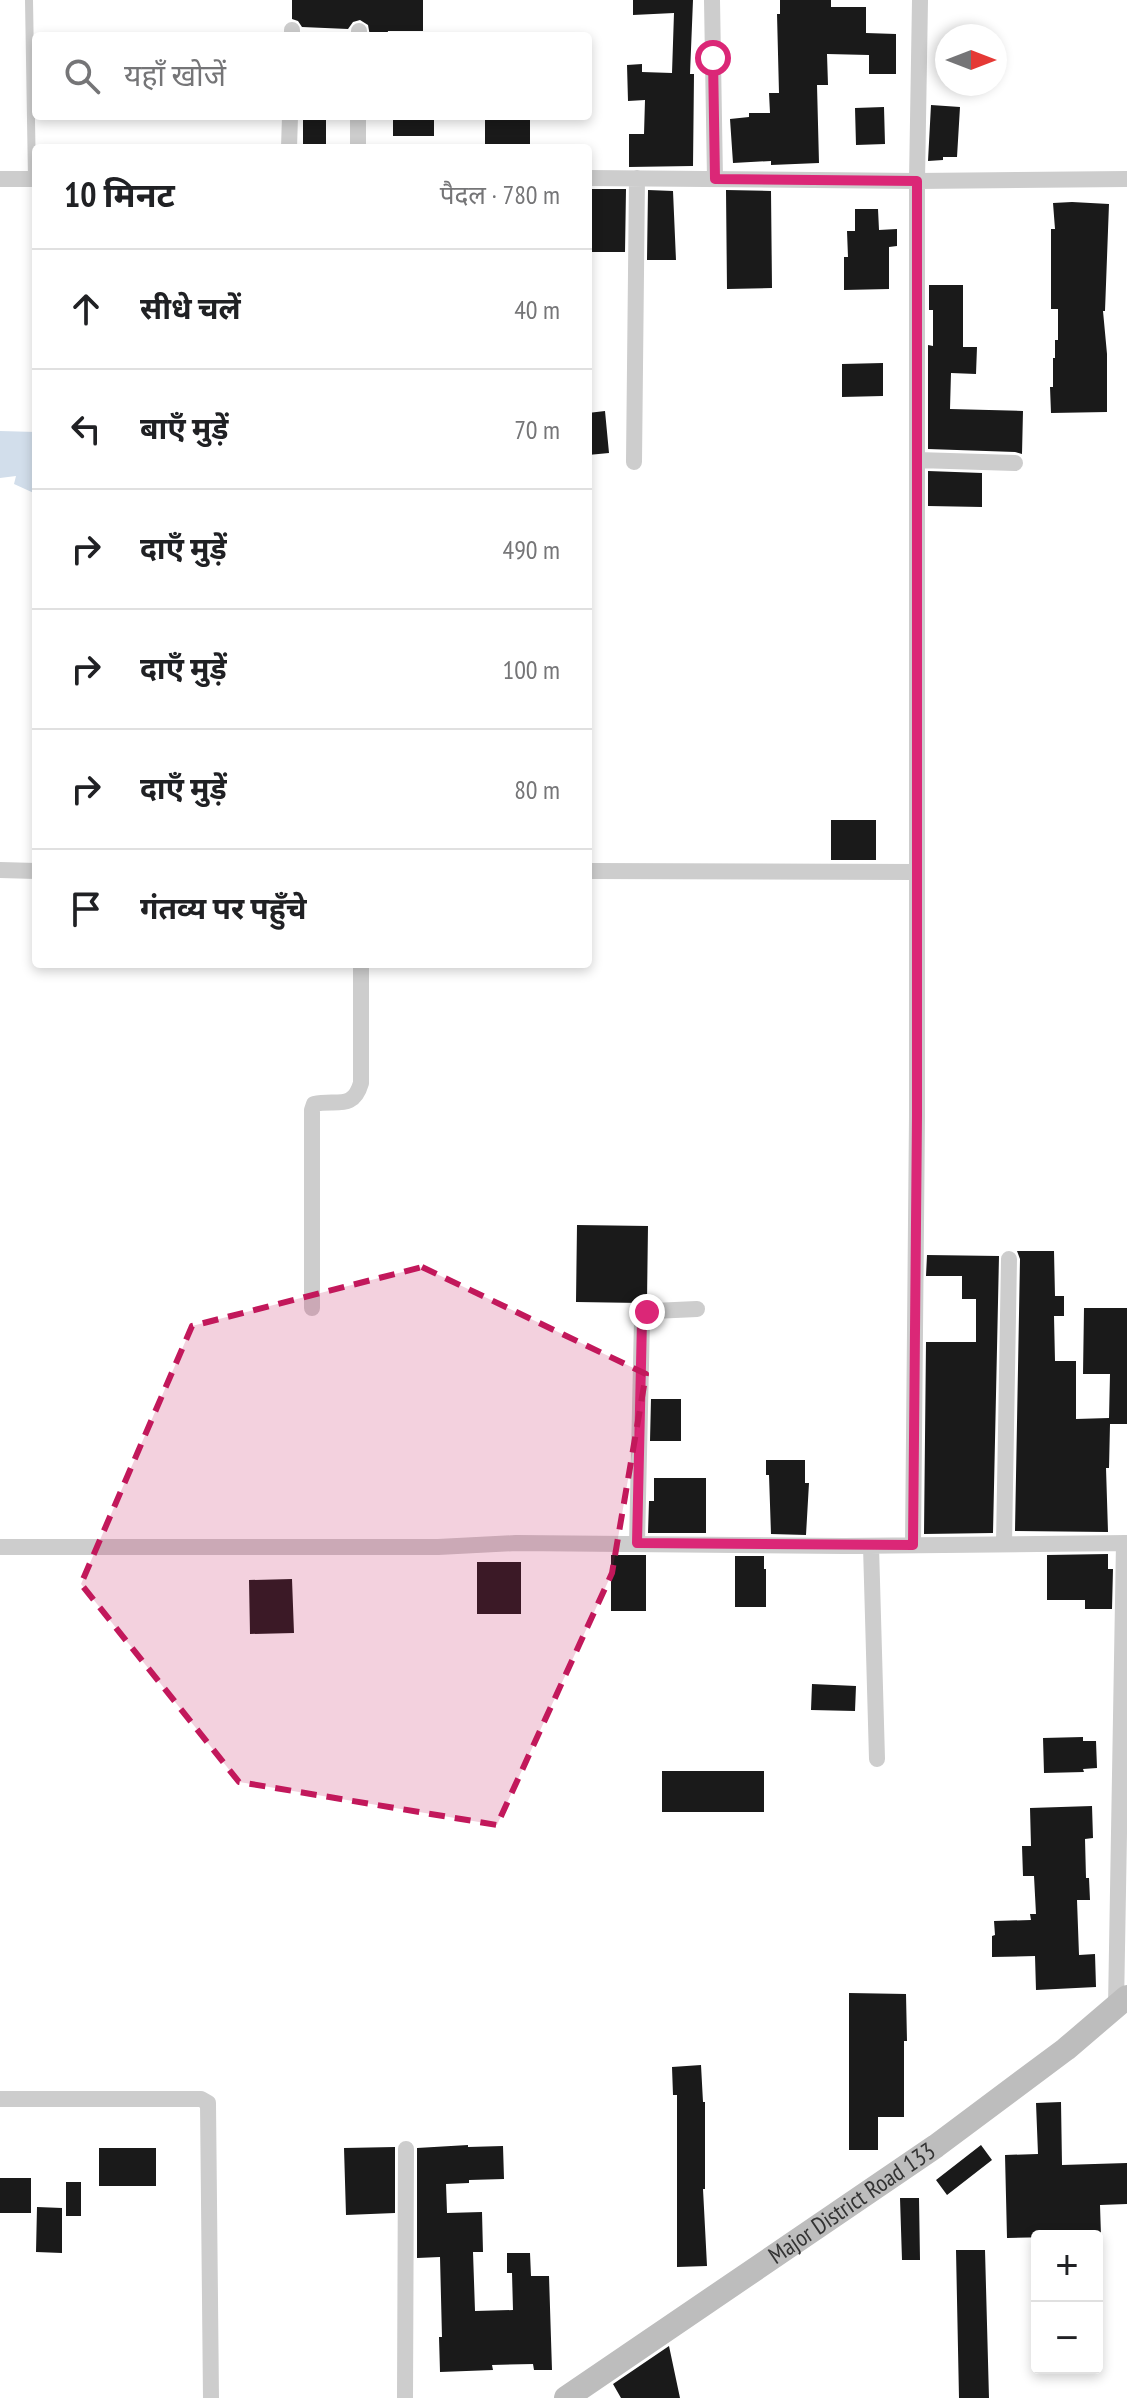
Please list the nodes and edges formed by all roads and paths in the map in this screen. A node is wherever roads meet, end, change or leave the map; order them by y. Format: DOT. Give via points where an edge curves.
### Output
graph roads {
  1 [pos="29,0"];
  2 [pos="712,0"];
  3 [pos="920,0"];
  4 [pos="32,107"];
  5 [pos="32,120"];
  6 [pos="290,120"];
  7 [pos="358,120"];
  8 [pos="33,144"];
  9 [pos="289,144"];
  10 [pos="358,144"];
  11 [pos="592,178"];
  12 [pos="637,178"];
  13 [pos="0,179"];
  14 [pos="32,179"];
  15 [pos="715,179"];
  16 [pos="1127,179"];
  17 [pos="917,181"];
  18 [pos="917,460"];
  19 [pos="634,462"];
  20 [pos="1015,463"];
  21 [pos="0,870"];
  22 [pos="32,871"];
  23 [pos="592,871"];
  24 [pos="917,872"];
  25 [pos="361,968"];
  26 [pos="1009,1259"];
  27 [pos="312,1308"];
  28 [pos="697,1309"];
  29 [pos="637,1543"];
  30 [pos="1125,1543"];
  31 [pos="1004,1544"];
  32 [pos="913,1545"];
  33 [pos="871,1546"];
  34 [pos="0,1547"];
  35 [pos="877,1759"];
  36 [pos="1121,2002"];
  37 [pos="0,2099"];
  38 [pos="406,2149"];
  39 [pos="211,2398"];
  40 [pos="405,2398"];
  41 [pos="566,2398"];
  1 -- 4 [label="lane"];
  2 -- 15 [label="street"];
  3 -- 17 [label="street"];
  5 -- 8 [label="lane"];
  6 -- 9 [label="street"];
  7 -- 10 [label="street"];
  11 -- 12 [label="street"];
  12 -- 15 [label="street"];
  12 -- 19 [label="street"];
  13 -- 14 [label="street"];
  15 -- 17 [label="street"];
  16 -- 17 [label="street"];
  17 -- 18 [label="street"];
  18 -- 20 [label="street"];
  18 -- 24 [label="street"];
  21 -- 22 [label="street"];
  23 -- 24 [label="street"];
  24 -- 32 [label="street"];
  25 -- 27 [label="street" via="358,1093 342,1103 314,1104 312,1110"];
  26 -- 31 [label="street"];
  28 -- 29 [label="street" via="647,1312 642,1320"];
  29 -- 33 [label="street"];
  29 -- 34 [label="street"];
  30 -- 31 [label="street"];
  30 -- 36 [label="street"];
  31 -- 32 [label="street"];
  32 -- 33 [label="street"];
  33 -- 35 [label="street"];
  36 -- 41 [label="main road, Major District Road 133" via="936,2146"];
  37 -- 39 [label="street" via="208,2103"];
  38 -- 40 [label="street"];
}
